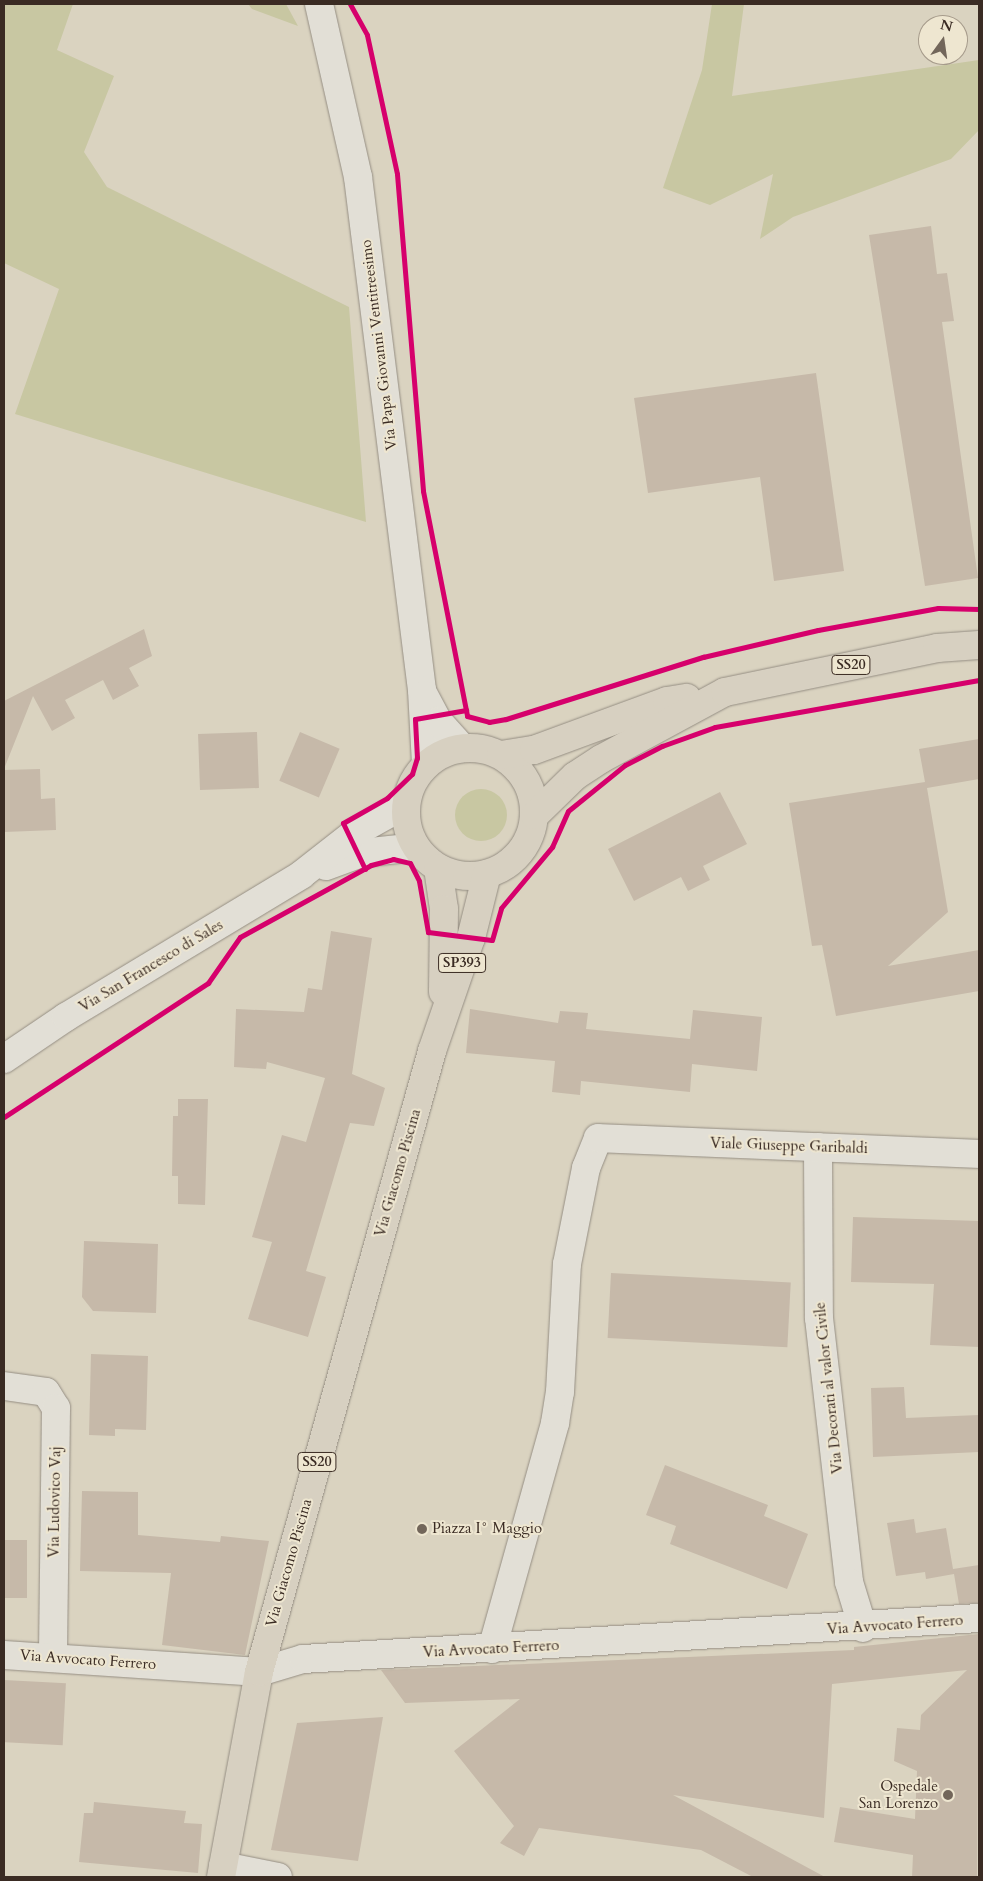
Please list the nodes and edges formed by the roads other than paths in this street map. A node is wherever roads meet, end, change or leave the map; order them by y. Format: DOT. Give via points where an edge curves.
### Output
graph roads {
  1 [pos="319,4"];
  2 [pos="979,645"];
  3 [pos="422,690"];
  4 [pos="725,692"];
  5 [pos="462,748"];
  6 [pos="501,755"];
  7 [pos="426,764"];
  8 [pos="406,804"];
  9 [pos="535,816"];
  10 [pos="416,847"];
  11 [pos="438,868"];
  12 [pos="487,874"];
  13 [pos="301,875"];
  14 [pos="432,1051"];
  15 [pos="4,1059"];
  16 [pos="818,1147"];
  17 [pos="979,1154"];
  18 [pos="4,1386"];
  19 [pos="979,1618"];
  20 [pos="863,1628"];
  21 [pos="492,1649"];
  22 [pos="4,1655"];
  23 [pos="53,1658"];
  24 [pos="258,1672"];
  25 [pos="222,1872"];
  26 [pos="278,1877"];
  1 -- 3 [label="street, Via Papa Giovanni Ventitreesimo" via="358,177"];
  2 -- 4 [label="main road, SS20" via="928,650"];
  3 -- 5 [label="street, Via Papa Giovanni Ventitreesimo" via="438,722"];
  3 -- 7 [label="street, Via Papa Giovanni Ventitreesimo"];
  4 -- 6 [label="main road, SS20" via="667,701 534,750"];
  4 -- 9 [label="main road, SS20" via="601,759 575,776"];
  5 -- 6 [label="main road" via="482,748"];
  5 -- 7 [label="main road" via="443,753"];
  6 -- 9 [label="main road" via="527,780"];
  7 -- 8 [label="main road" via="409,789"];
  8 -- 10 [label="main road" via="407,826"];
  8 -- 13 [label="street" via="356,832"];
  9 -- 12 [label="main road" via="530,835 520,852 506,866"];
  10 -- 11 [label="main road"];
  10 -- 13 [label="street" via="361,853"];
  11 -- 12 [label="main road" via="470,876"];
  11 -- 14 [label="main road, Via Giacomo Piscina / SP393" via="444,909 444,981"];
  12 -- 14 [label="main road, Via Giacomo Piscina / SP393" via="471,938"];
  13 -- 15 [label="street, Via San Francesco di Sales" via="66,1017"];
  14 -- 24 [label="main road, Via Giacomo Piscina / SS20"];
  16 -- 17 [label="street, Viale Giuseppe Garibaldi"];
  16 -- 20 [label="street, Via Decorati al valor Civile" via="819,1318 849,1582"];
  16 -- 21 [label="street, Viale Giuseppe Garibaldi" via="598,1138 586,1168 567,1264 560,1392 555,1423"];
  18 -- 23 [label="street, Via Ludovico Vaj" via="46,1392 56,1408"];
  19 -- 20 [label="street, Via Avvocato Ferrero"];
  20 -- 21 [label="street, Via Avvocato Ferrero"];
  21 -- 24 [label="street, Via Avvocato Ferrero" via="303,1659"];
  22 -- 23 [label="street, Via Avvocato Ferrero"];
  23 -- 24 [label="street, Via Avvocato Ferrero"];
  24 -- 25 [label="main road, Via Giacomo Piscina / SS20"];
  25 -- 26 [label="street"];
}
